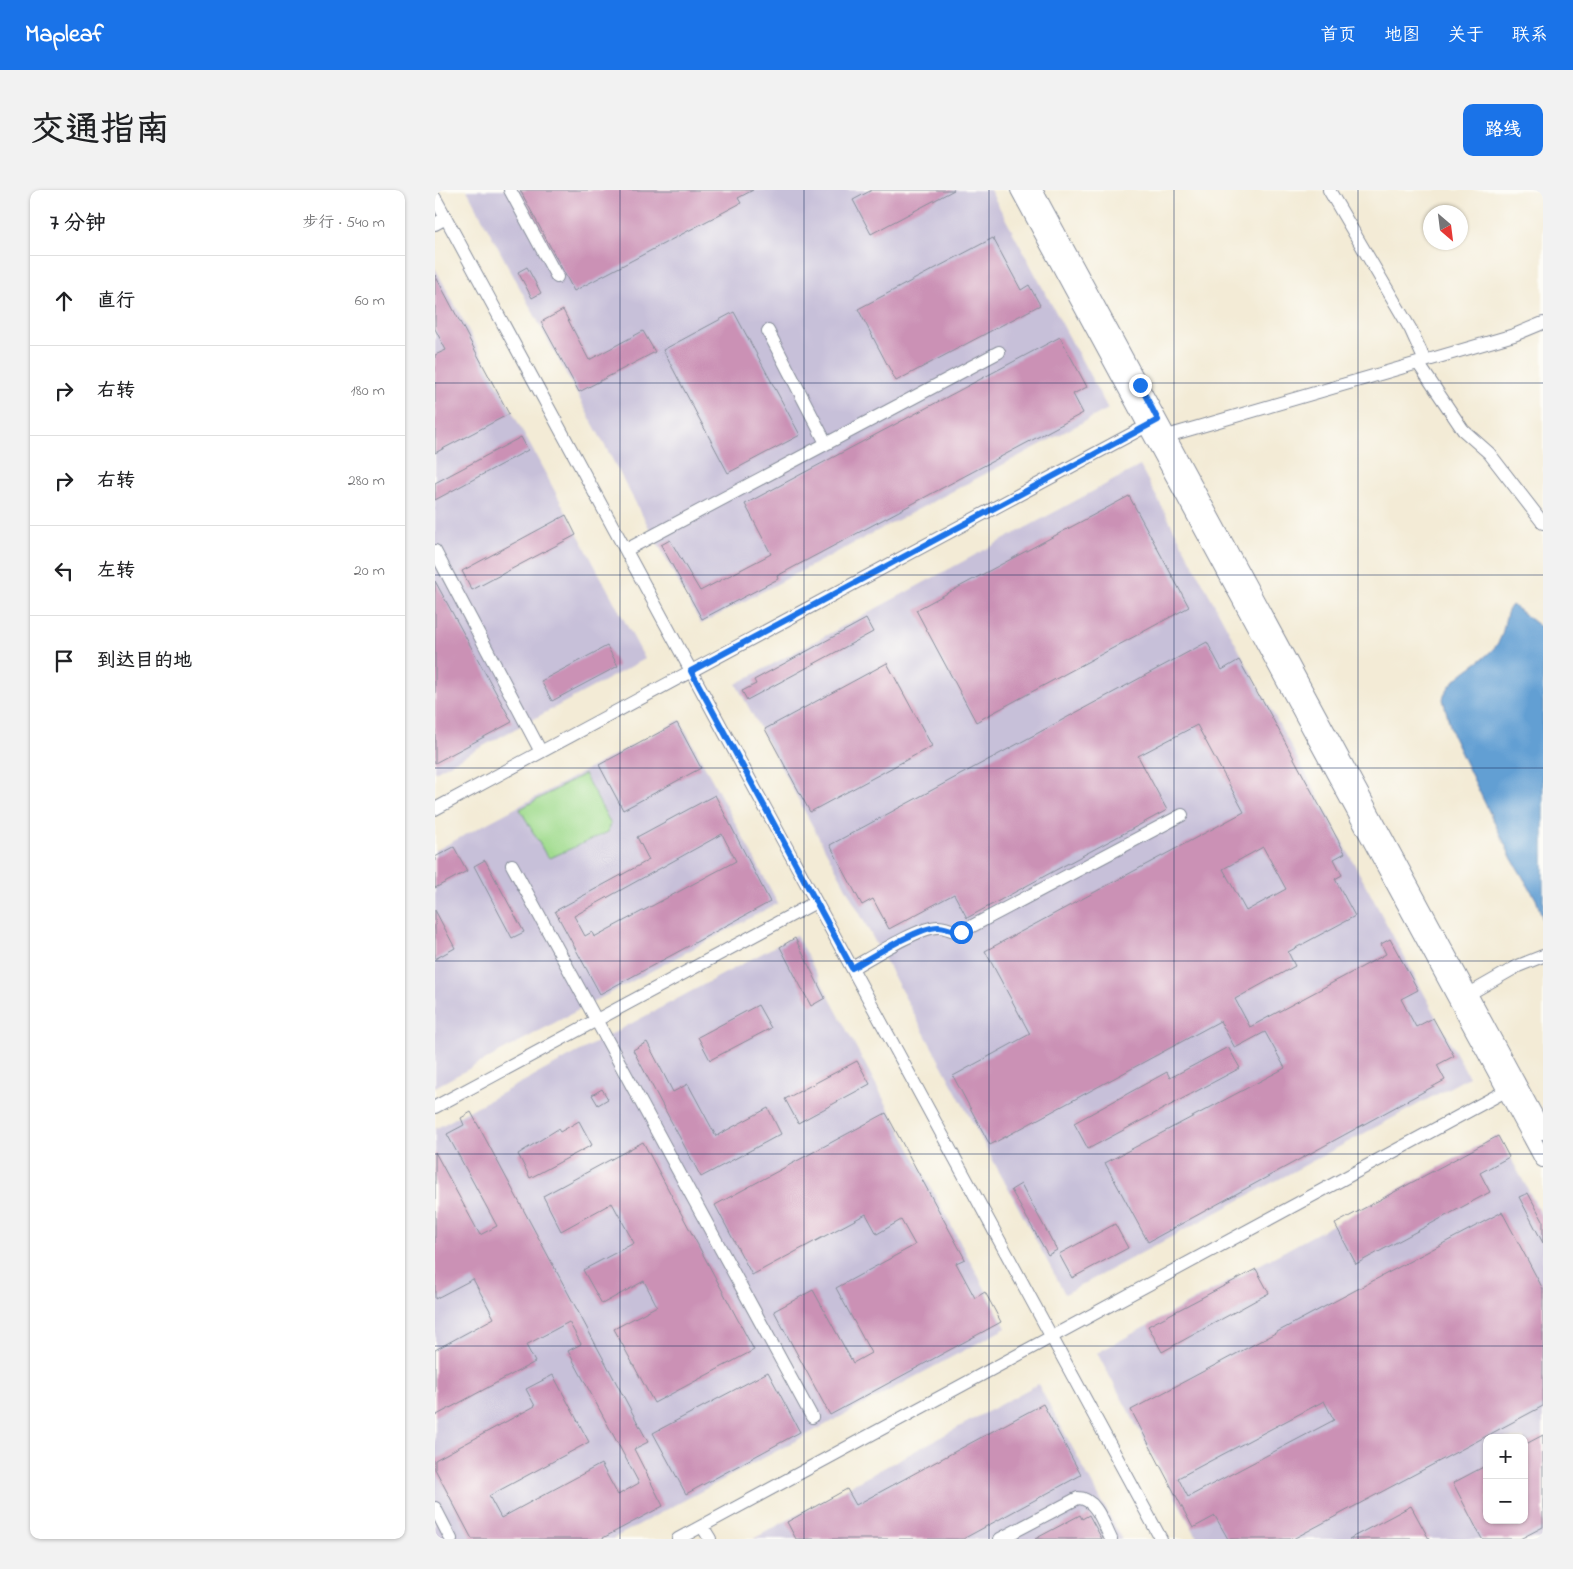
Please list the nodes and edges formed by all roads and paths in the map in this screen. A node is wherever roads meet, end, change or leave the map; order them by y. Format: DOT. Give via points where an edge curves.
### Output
graph roads {
  1 [pos="510,190"];
  2 [pos="1019,190"];
  3 [pos="1034,190"];
  4 [pos="1329,190"];
  5 [pos="435,198"];
  6 [pos="441,221"];
  7 [pos="557,277"];
  8 [pos="1543,322"];
  9 [pos="769,331"];
  10 [pos="999,352"];
  11 [pos="1422,362"];
  12 [pos="1153,423"];
  13 [pos="1167,436"];
  14 [pos="826,443"];
  15 [pos="1543,524"];
  16 [pos="625,550"];
  17 [pos="435,551"];
  18 [pos="691,671"];
  19 [pos="541,752"];
  20 [pos="435,809"];
  21 [pos="1182,815"];
  22 [pos="512,865"];
  23 [pos="816,902"];
  24 [pos="1543,956"];
  25 [pos="852,968"];
  26 [pos="1469,994"];
  27 [pos="597,1020"];
  28 [pos="1512,1088"];
  29 [pos="435,1107"];
  30 [pos="1543,1131"];
  31 [pos="1543,1159"];
  32 [pos="1051,1337"];
  33 [pos="812,1417"];
  34 [pos="435,1508"];
  35 [pos="702,1526"];
  36 [pos="451,1539"];
  37 [pos="678,1539"];
  38 [pos="710,1539"];
  39 [pos="1000,1539"];
  40 [pos="1111,1539"];
  41 [pos="1161,1539"];
  1 -- 7 [label="street"];
  2 -- 12 [label="main road"];
  3 -- 12 [label="main road"];
  4 -- 11 [label="street" via="1411,330"];
  5 -- 6 [label="street"];
  6 -- 16 [label="street"];
  8 -- 11 [label="street" via="1514,335"];
  9 -- 14 [label="street"];
  10 -- 14 [label="street"];
  11 -- 13 [label="street"];
  11 -- 15 [label="street" via="1463,430 1489,453"];
  12 -- 13 [label="main road"];
  12 -- 18 [label="street"];
  12 -- 28 [label="main road"];
  13 -- 26 [label="main road"];
  14 -- 16 [label="street"];
  16 -- 18 [label="street"];
  17 -- 19 [label="street"];
  18 -- 19 [label="street"];
  18 -- 23 [label="street"];
  19 -- 20 [label="street"];
  21 -- 25 [label="street" via="961,932 941,927 926,928"];
  22 -- 27 [label="street"];
  23 -- 25 [label="street"];
  23 -- 27 [label="street"];
  24 -- 26 [label="street"];
  25 -- 32 [label="street"];
  26 -- 28 [label="main road"];
  27 -- 29 [label="street"];
  27 -- 33 [label="street"];
  28 -- 30 [label="main road"];
  28 -- 31 [label="main road"];
  28 -- 32 [label="street"];
  32 -- 35 [label="street"];
  32 -- 41 [label="street"];
  34 -- 36 [label="street"];
  35 -- 37 [label="street"];
  35 -- 38 [label="street"];
  39 -- 40 [label="street" via="1078,1498 1085,1498 1092,1503"];
}
